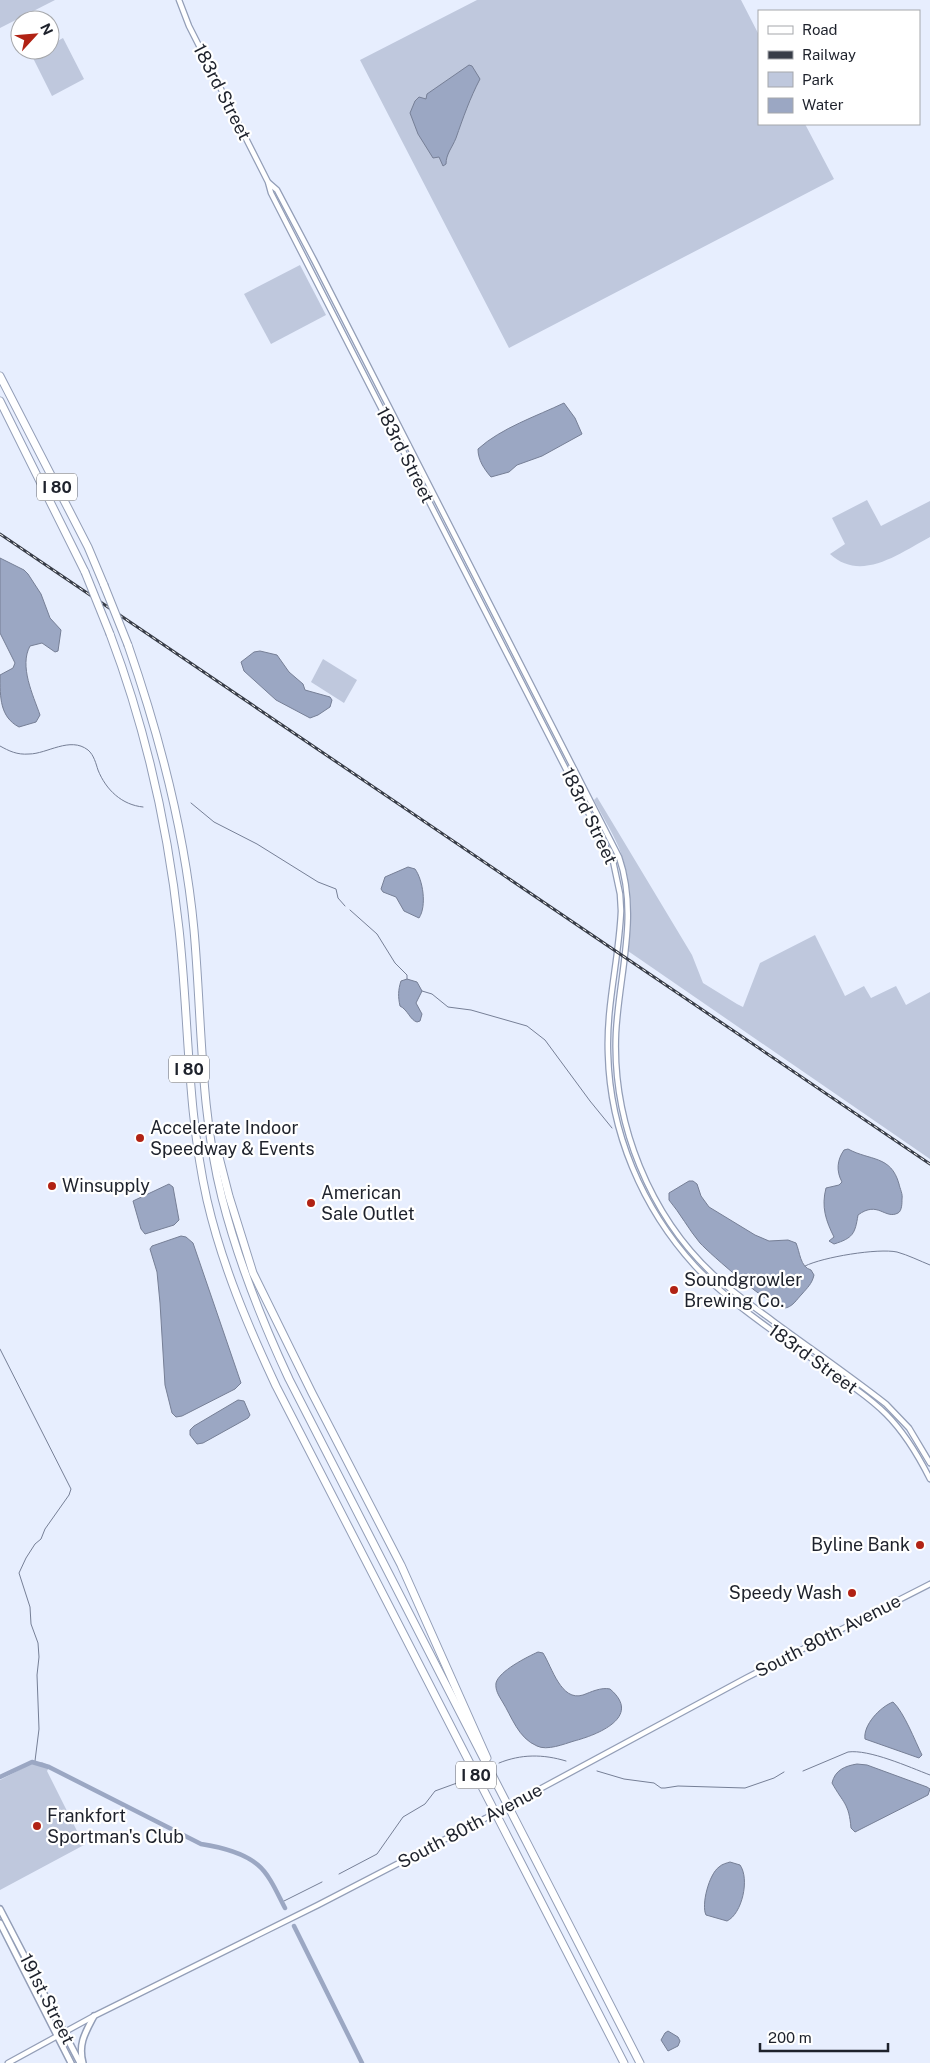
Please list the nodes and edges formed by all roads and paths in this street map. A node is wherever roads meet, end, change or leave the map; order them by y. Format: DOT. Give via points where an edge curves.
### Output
graph roads {
  1 [pos="179,0"];
  2 [pos="268,182"];
  3 [pos="0,376"];
  4 [pos="0,401"];
  5 [pos="209,1117"];
  6 [pos="930,1463"];
  7 [pos="930,1479"];
  8 [pos="930,1584"];
  9 [pos="497,1786"];
  10 [pos="0,1909"];
  11 [pos="0,1923"];
  12 [pos="94,2016"];
  13 [pos="64,2032"];
  14 [pos="57,2036"];
  15 [pos="8,2063"];
  16 [pos="71,2063"];
  17 [pos="81,2063"];
  18 [pos="624,2063"];
  19 [pos="640,2063"];
  1 -- 2 [label="street, 183rd Street"];
  2 -- 6 [label="street, 183rd Street" via="277,190 311,254 619,857 626,879 628,928 616,1033 617,1073 631,1143 654,1195 673,1227 716,1277 886,1404 908,1428"];
  2 -- 7 [label="street, 183rd Street" via="305,261 613,861 621,911 609,1028 610,1081 625,1147 640,1185 666,1229 696,1267 738,1305 885,1413 905,1436"];
  3 -- 5 [label="highway, I 80, bridge" via="88,547 128,645 157,738 184,853 194,929"];
  4 -- 18 [label="highway, I 80, bridge" via="85,572 139,719 169,856 179,930 197,1148 230,1277 250,1331"];
  5 -- 9 [label="highway" via="228,1196 254,1273 401,1565"];
  5 -- 9 [label="highway, I 80" via="222,1198 264,1325"];
  8 -- 12 [label="street, South 80th Avenue, bridge" via="318,1905"];
  9 -- 19 [label="highway, I 80"];
  10 -- 13 [label="main road, 191st Street"];
  11 -- 14 [label="main road, 191st Street"];
  12 -- 13 [label="street, South 80th Avenue"];
  12 -- 17 [label="main road" via="82,2038"];
  13 -- 14 [label="street, South 80th Avenue"];
  13 -- 17 [label="main road, 191st Street"];
  14 -- 15 [label="street, South 80th Avenue"];
  14 -- 16 [label="main road, 191st Street"];
}
